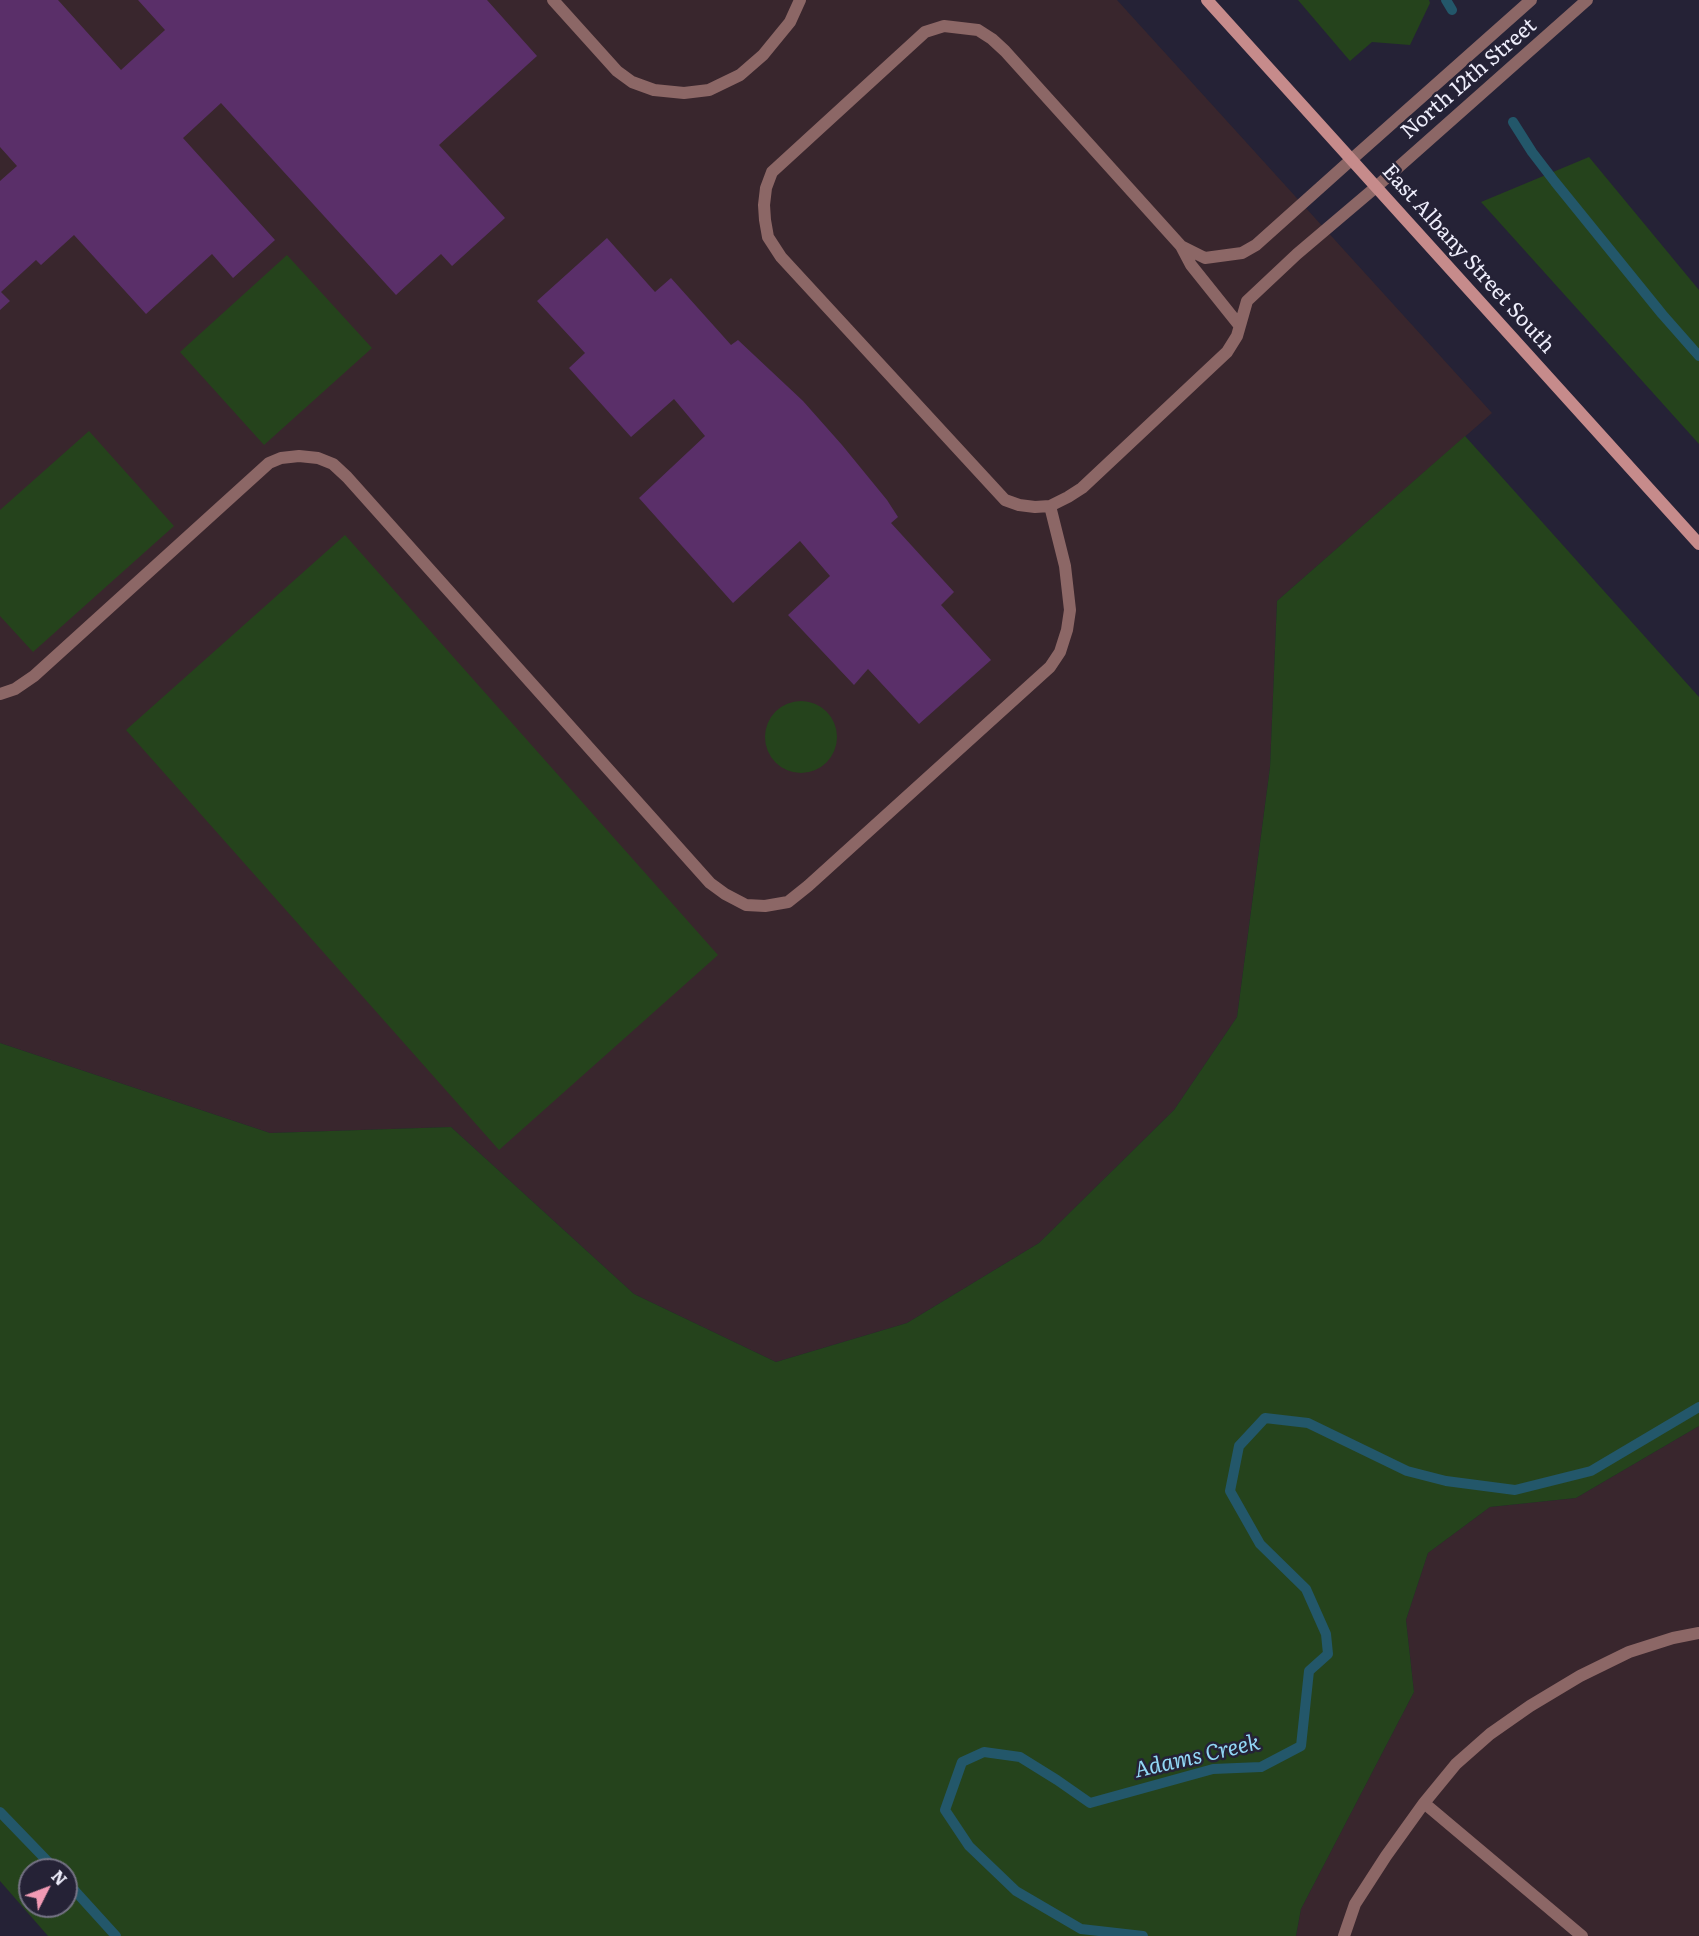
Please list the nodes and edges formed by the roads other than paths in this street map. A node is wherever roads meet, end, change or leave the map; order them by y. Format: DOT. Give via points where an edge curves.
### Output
graph roads {
  1 [pos="553,0"];
  2 [pos="800,0"];
  3 [pos="1207,0"];
  4 [pos="1531,0"];
  5 [pos="1587,0"];
  6 [pos="1352,159"];
  7 [pos="1376,187"];
  8 [pos="1181,246"];
  9 [pos="1239,325"];
  10 [pos="1050,506"];
  11 [pos="1699,544"];
  12 [pos="0,694"];
  13 [pos="1699,1633"];
  14 [pos="1424,1803"];
  15 [pos="1344,1936"];
  16 [pos="1582,1936"];
  1 -- 2 [label="street" via="617,71 632,82 654,90 684,93 709,90 740,75 763,55 790,22"];
  3 -- 6 [label="street, East Albany Street South"];
  4 -- 6 [label="street, North 12th Street"];
  5 -- 7 [label="street, North 12th Street"];
  6 -- 7 [label="street, East Albany Street South"];
  6 -- 8 [label="street, North 12th Street" via="1256,245 1242,253 1205,258"];
  7 -- 9 [label="street, North 12th Street" via="1247,301"];
  7 -- 11 [label="street, East Albany Street South"];
  8 -- 9 [label="street" via="1191,265"];
  8 -- 10 [label="street" via="1005,51 978,30 969,28 944,26 925,32 772,172 766,188 765,220 768,237 781,257 1005,500 1019,505"];
  9 -- 10 [label="street, North 12th Street" via="1227,352 1082,488"];
  10 -- 12 [label="street" via="1071,610 1055,660 788,902 746,905 711,883 347,477 333,464 318,459 290,457 269,463 34,676"];
  13 -- 14 [label="street" via="1629,1652 1530,1706 1456,1764"];
  14 -- 15 [label="street" via="1355,1904"];
  14 -- 16 [label="street"];
}
